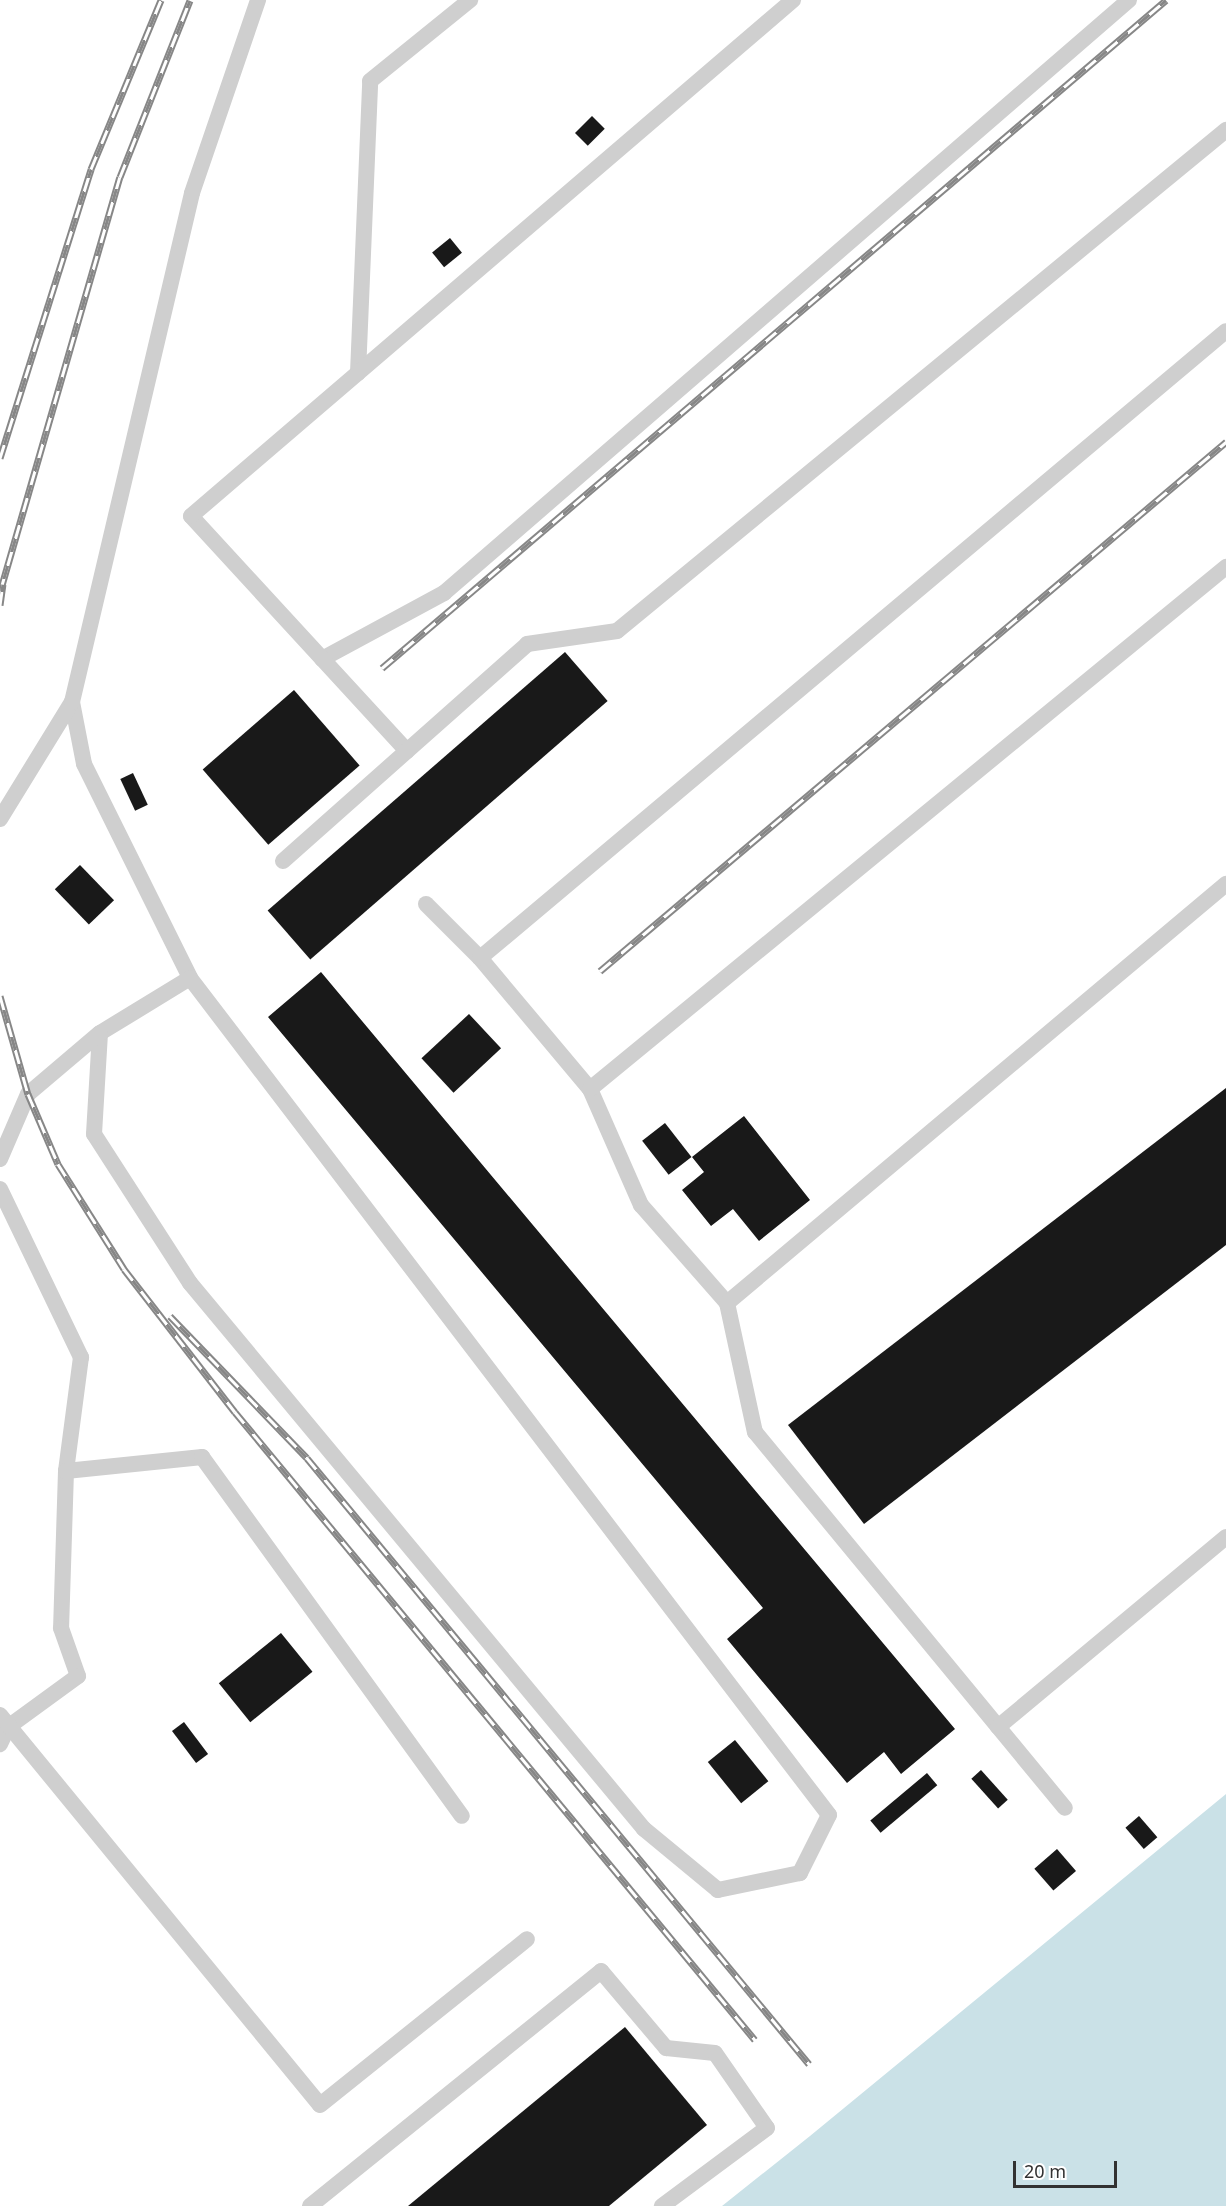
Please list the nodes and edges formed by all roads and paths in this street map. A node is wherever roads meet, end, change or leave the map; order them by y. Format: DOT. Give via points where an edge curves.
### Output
graph roads {
  1 [pos="258,0"];
  2 [pos="470,0"];
  3 [pos="793,0"];
  4 [pos="1129,0"];
  5 [pos="1226,130"];
  6 [pos="1226,331"];
  7 [pos="358,373"];
  8 [pos="1226,567"];
  9 [pos="322,659"];
  10 [pos="72,702"];
  11 [pos="407,751"];
  12 [pos="0,819"];
  13 [pos="283,861"];
  14 [pos="1226,884"];
  15 [pos="426,904"];
  16 [pos="480,958"];
  17 [pos="190,978"];
  18 [pos="100,1032"];
  19 [pos="590,1089"];
  20 [pos="0,1159"];
  21 [pos="0,1189"];
  22 [pos="727,1303"];
  23 [pos="66,1471"];
  24 [pos="1226,1537"];
  25 [pos="4,1721"];
  26 [pos="998,1727"];
  27 [pos="0,1744"];
  28 [pos="1065,1808"];
  29 [pos="462,1816"];
  30 [pos="527,1939"];
  31 [pos="310,2206"];
  32 [pos="662,2206"];
  1 -- 10 [label="lane" via="192,194"];
  2 -- 7 [label="lane" via="370,81"];
  3 -- 7 [label="lane"];
  4 -- 9 [label="lane" via="444,592"];
  5 -- 11 [label="lane" via="617,631 527,644"];
  6 -- 16 [label="lane"];
  7 -- 9 [label="lane" via="191,516"];
  8 -- 19 [label="lane"];
  9 -- 11 [label="lane"];
  10 -- 12 [label="lane"];
  10 -- 17 [label="lane" via="84,764"];
  11 -- 13 [label="lane"];
  14 -- 22 [label="lane"];
  15 -- 16 [label="lane"];
  16 -- 19 [label="lane"];
  17 -- 18 [label="lane"];
  17 -- 18 [label="lane" via="829,1815 800,1873 718,1890 644,1829 190,1283 94,1134"];
  18 -- 20 [label="lane" via="28,1094"];
  19 -- 22 [label="lane" via="641,1205"];
  21 -- 23 [label="lane" via="81,1357"];
  22 -- 26 [label="lane" via="755,1431"];
  23 -- 25 [label="lane" via="61,1628 78,1676"];
  23 -- 29 [label="lane" via="202,1457"];
  24 -- 26 [label="lane"];
  25 -- 27 [label="lane"];
  25 -- 30 [label="lane" via="320,2105"];
  26 -- 28 [label="lane"];
  31 -- 32 [label="lane" via="601,1971 666,2048 715,2053 767,2128"];
}
